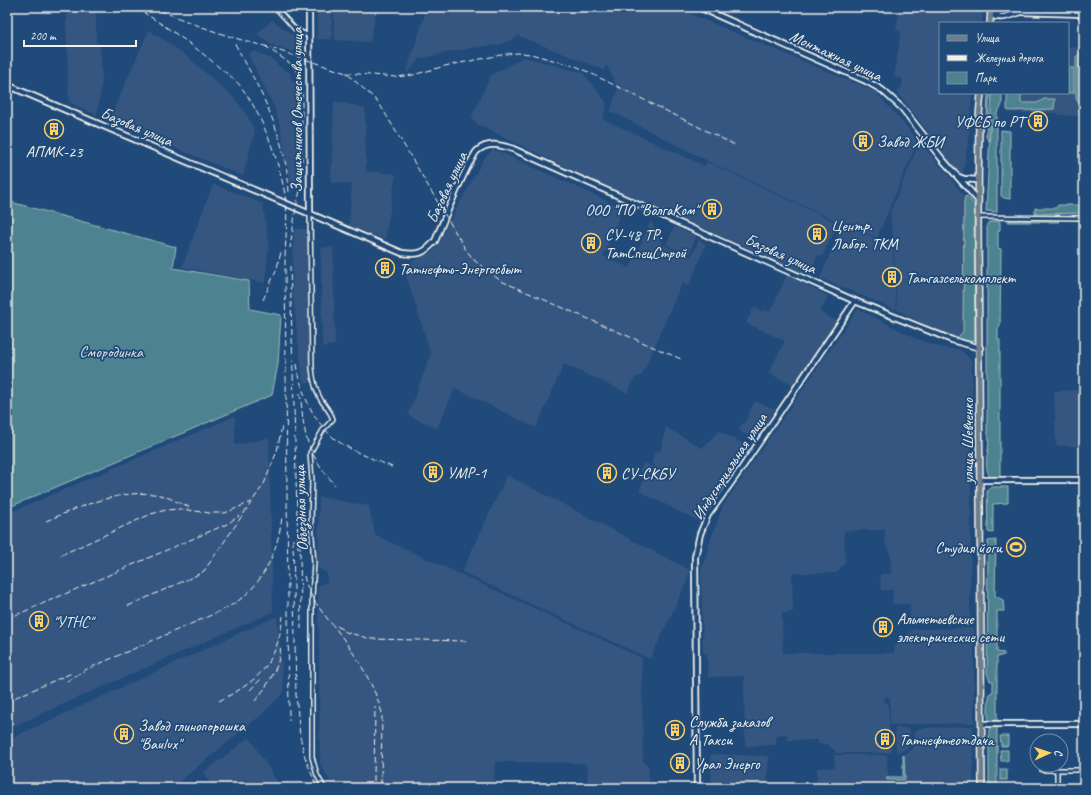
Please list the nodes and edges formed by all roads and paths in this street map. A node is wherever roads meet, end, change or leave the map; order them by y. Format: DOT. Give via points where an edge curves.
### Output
graph roads {
  1 [pos="275,7"];
  2 [pos="309,7"];
  3 [pos="699,7"];
  4 [pos="991,7"];
  5 [pos="1010,9"];
  6 [pos="1020,12"];
  7 [pos="1084,14"];
  8 [pos="991,15"];
  9 [pos="1001,21"];
  10 [pos="990,22"];
  11 [pos="309,36"];
  12 [pos="7,85"];
  13 [pos="981,94"];
  14 [pos="956,175"];
  15 [pos="978,180"];
  16 [pos="978,200"];
  17 [pos="310,214"];
  18 [pos="978,217"];
  19 [pos="1084,218"];
  20 [pos="855,301"];
  21 [pos="980,348"];
  22 [pos="981,480"];
  23 [pos="1084,480"];
  24 [pos="982,724"];
  25 [pos="1084,724"];
  26 [pos="1069,770"];
  27 [pos="1084,770"];
  28 [pos="1057,773"];
  29 [pos="324,788"];
  30 [pos="696,788"];
  31 [pos="982,788"];
  32 [pos="1057,788"];
  1 -- 11 [label="street" via="295,29"];
  2 -- 11 [label="street, Защитников Отечества улица"];
  3 -- 14 [label="street, Монтажная улица" via="882,90 902,108"];
  4 -- 8 [label="main road"];
  5 -- 6 [label="street"];
  5 -- 8 [label="street"];
  6 -- 7 [label="street"];
  6 -- 9 [label="street"];
  8 -- 9 [label="street"];
  8 -- 10 [label="main road"];
  11 -- 17 [label="street, Защитников Отечества улица"];
  12 -- 17 [label="street, Базовая улица"];
  13 -- 15 [label="main road, улица Шевченко"];
  14 -- 15 [label="street" via="964,179"];
  14 -- 16 [label="street, Монтажная улица"];
  15 -- 16 [label="main road, улица Шевченко"];
  16 -- 18 [label="main road, улица Шевченко"];
  17 -- 20 [label="street, Базовая улица" via="402,253 424,252 434,241 461,179 476,152 484,147 500,145"];
  17 -- 29 [label="street, Объездная улица" via="312,368 314,385 333,419 323,430 310,453 314,562 312,757"];
  18 -- 19 [label="street"];
  18 -- 21 [label="main road, улица Шевченко"];
  20 -- 21 [label="street, Базовая улица" via="950,340"];
  20 -- 30 [label="street, Индустриальная улица" via="708,514 700,534 695,557"];
  21 -- 22 [label="main road, улица Шевченко"];
  22 -- 23 [label="street"];
  22 -- 24 [label="main road, улица Шевченко"];
  24 -- 25 [label="street"];
  24 -- 31 [label="main road, улица Шевченко"];
  26 -- 27 [label="street"];
  28 -- 32 [label="street"];
}
